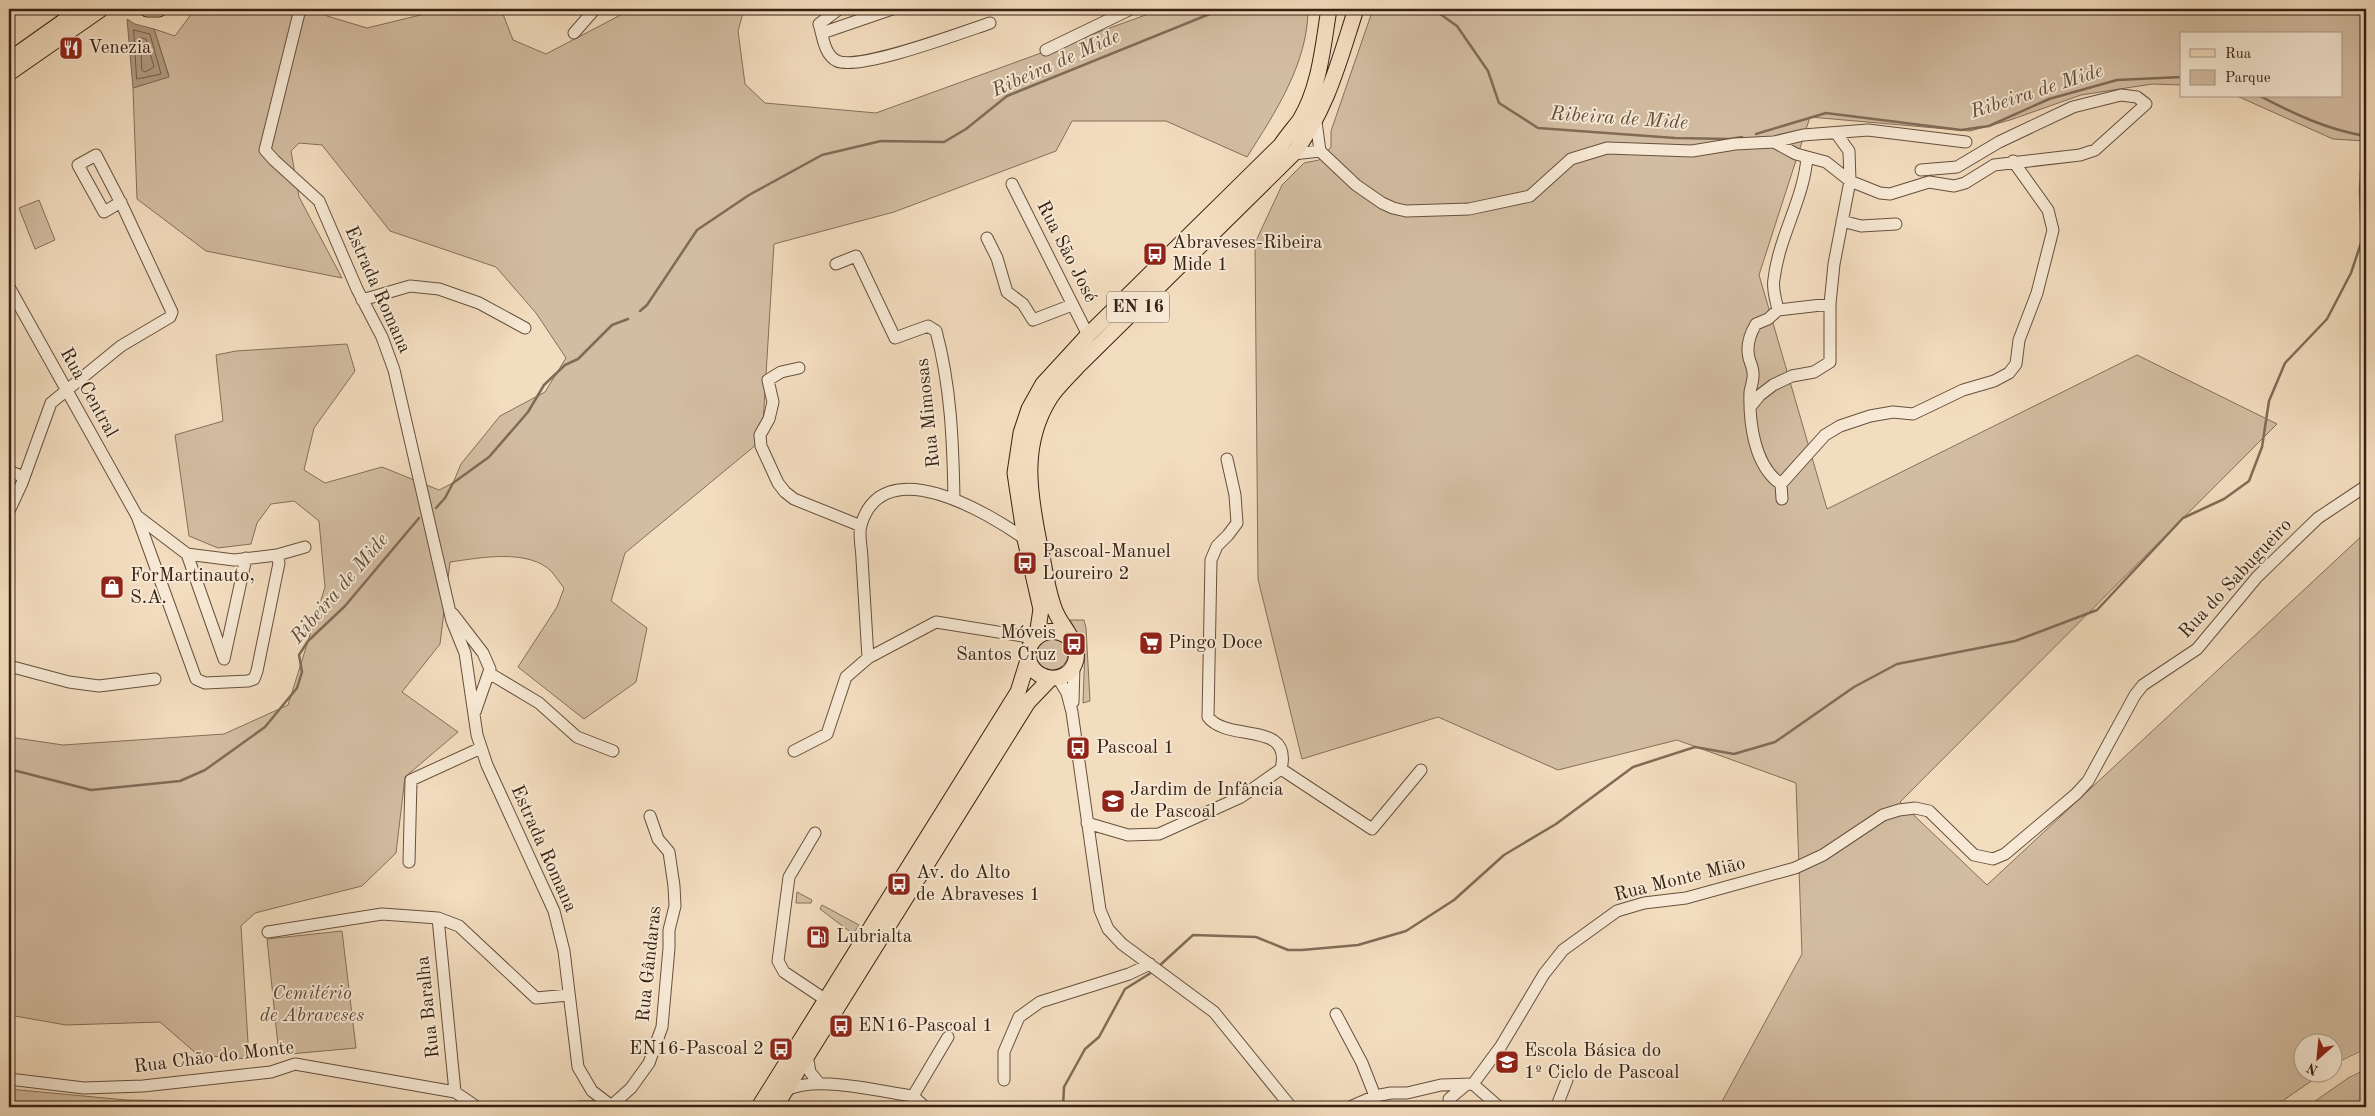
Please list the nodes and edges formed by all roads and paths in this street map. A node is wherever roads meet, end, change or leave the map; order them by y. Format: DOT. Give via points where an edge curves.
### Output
graph roads {
  1 [pos="81,9"];
  2 [pos="101,9"];
  3 [pos="147,9"];
  4 [pos="159,9"];
  5 [pos="300,9"];
  6 [pos="595,9"];
  7 [pos="839,9"];
  8 [pos="892,9"];
  9 [pos="1131,9"];
  10 [pos="1329,9"];
  11 [pos="1356,9"];
  12 [pos="990,24"];
  13 [pos="574,32"];
  14 [pos="822,33"];
  15 [pos="1046,50"];
  16 [pos="9,60"];
  17 [pos="9,73"];
  18 [pos="1316,122"];
  19 [pos="1836,133"];
  20 [pos="1774,142"];
  21 [pos="1966,142"];
  22 [pos="1320,151"];
  23 [pos="1293,154"];
  24 [pos="1807,157"];
  25 [pos="2013,161"];
  26 [pos="1921,170"];
  27 [pos="1850,181"];
  28 [pos="1012,184"];
  29 [pos="121,202"];
  30 [pos="1842,221"];
  31 [pos="1896,224"];
  32 [pos="987,238"];
  33 [pos="836,264"];
  34 [pos="9,287"];
  35 [pos="362,300"];
  36 [pos="1830,304"];
  37 [pos="1072,305"];
  38 [pos="1778,310"];
  39 [pos="525,328"];
  40 [pos="1088,336"];
  41 [pos="799,368"];
  42 [pos="67,392"];
  43 [pos="1751,406"];
  44 [pos="1227,459"];
  45 [pos="9,471"];
  46 [pos="24,477"];
  47 [pos="1781,484"];
  48 [pos="2366,486"];
  49 [pos="954,499"];
  50 [pos="1782,499"];
  51 [pos="1020,505"];
  52 [pos="9,511"];
  53 [pos="137,516"];
  54 [pos="1000,521"];
  55 [pos="860,526"];
  56 [pos="1026,539"];
  57 [pos="305,547"];
  58 [pos="187,554"];
  59 [pos="277,555"];
  60 [pos="246,558"];
  61 [pos="449,608"];
  62 [pos="1070,638"];
  63 [pos="1033,645"];
  64 [pos="868,658"];
  65 [pos="9,666"];
  66 [pos="1074,666"];
  67 [pos="489,673"];
  68 [pos="1054,678"];
  69 [pos="155,679"];
  70 [pos="1072,712"];
  71 [pos="474,714"];
  72 [pos="481,748"];
  73 [pos="613,751"];
  74 [pos="794,751"];
  75 [pos="1281,769"];
  76 [pos="1421,770"];
  77 [pos="650,816"];
  78 [pos="1087,823"];
  79 [pos="815,833"];
  80 [pos="1823,855"];
  81 [pos="409,862"];
  82 [pos="438,918"];
  83 [pos="268,932"];
  84 [pos="1150,964"];
  85 [pos="569,995"];
  86 [pos="826,1000"];
  87 [pos="1336,1014"];
  88 [pos="948,1037"];
  89 [pos="806,1056"];
  90 [pos="2366,1059"];
  91 [pos="9,1079"];
  92 [pos="1004,1080"];
  93 [pos="1567,1080"];
  94 [pos="819,1083"];
  95 [pos="1470,1084"];
  96 [pos="786,1090"];
  97 [pos="455,1092"];
  98 [pos="913,1096"];
  99 [pos="1375,1096"];
  100 [pos="1448,1098"];
  101 [pos="612,1106"];
  102 [pos="478,1107"];
  103 [pos="579,1107"];
  104 [pos="759,1107"];
  105 [pos="775,1107"];
  106 [pos="925,1107"];
  107 [pos="1291,1107"];
  108 [pos="1350,1107"];
  109 [pos="1499,1107"];
  110 [pos="1559,1107"];
  111 [pos="2290,1107"];
  1 -- 16 [label="main road"];
  2 -- 17 [label="main road"];
  3 -- 4 [label="main road"];
  5 -- 35 [label="street, Estrada Romana" via="265,150 319,201"];
  6 -- 13 [label="street"];
  7 -- 14 [label="street" via="819,24"];
  8 -- 14 [label="street"];
  9 -- 15 [label="street"];
  10 -- 40 [label="main road, EN 16" via="1312,94 1291,132"];
  11 -- 18 [label="main road, EN 16"];
  12 -- 14 [label="street" via="898,53 846,62 838,61 829,54"];
  18 -- 22 [label="street"];
  18 -- 23 [label="main road, EN 16"];
  19 -- 20 [label="street"];
  19 -- 21 [label="street" via="1868,130"];
  19 -- 27 [label="street" via="1849,151"];
  20 -- 22 [label="street" via="1692,151 1607,148 1571,159 1530,196 1469,208 1412,211 1382,203 1356,185"];
  20 -- 24 [label="street"];
  22 -- 23 [label="street"];
  23 -- 62 [label="main road, EN 16" via="1077,367 1050,396 1040,415 1029,465 1032,507 1053,606"];
  24 -- 27 [label="street" via="1826,162"];
  24 -- 38 [label="street" via="1806,179 1784,236 1773,280"];
  25 -- 26 [label="street" via="2080,155 2095,150 2146,104 2137,97 2121,95 2073,107 1999,142 1958,167"];
  25 -- 27 [label="street" via="1994,165 1954,186 1929,182 1890,194"];
  25 -- 47 [label="street" via="2048,210 2053,230 2020,340 2016,364 2009,373 1994,381 1963,390 1912,414 1878,414 1840,426 1825,435"];
  27 -- 30 [label="street"];
  28 -- 37 [label="street, Rua São José"];
  29 -- 29 [label="street" via="96,155 78,165 104,212"];
  29 -- 42 [label="street" via="172,312 170,317 121,346"];
  30 -- 31 [label="street" via="1861,226"];
  30 -- 36 [label="street"];
  32 -- 37 [label="street" via="1007,292 1023,304 1032,320"];
  33 -- 49 [label="street, Rua Mimosas" via="856,256 895,338 928,326 936,331 945,364"];
  34 -- 42 [label="street, Rua Central"];
  35 -- 39 [label="street" via="410,286 439,288 479,302"];
  35 -- 61 [label="street, Estrada Romana" via="382,337 394,370"];
  36 -- 38 [label="street"];
  36 -- 43 [label="street" via="1830,362 1814,372 1792,376 1774,385 1760,394"];
  37 -- 40 [label="street, Rua São José"];
  38 -- 43 [label="street" via="1756,324 1749,336 1748,354 1753,373"];
  40 -- 51 [label="main road, EN 16" via="1043,384 1029,409 1016,458"];
  41 -- 55 [label="street" via="781,372 768,380 773,402 769,419 760,435 761,446 785,492 794,499"];
  42 -- 46 [label="street" via="51,403"];
  42 -- 53 [label="street, Rua Central"];
  43 -- 47 [label="street" via="1761,462 1772,478"];
  44 -- 75 [label="street" via="1237,523 1217,546 1211,560 1208,717 1223,729 1263,735 1274,740 1282,748 1284,756"];
  45 -- 46 [label="street"];
  46 -- 52 [label="street"];
  47 -- 50 [label="street"];
  48 -- 80 [label="street, Rua do Sabugueiro" via="2318,518 2257,577 2197,649 2143,685 2088,781 2005,854 1993,859 1974,855 1929,812 1915,808 1883,815"];
  49 -- 54 [label="street"];
  49 -- 55 [label="street" via="925,491 897,489 874,500"];
  51 -- 54 [label="street" via="1010,519"];
  51 -- 56 [label="main road, EN 16"];
  53 -- 58 [label="street"];
  53 -- 59 [label="street" via="196,679 205,682 248,682 254,679 279,563"];
  54 -- 56 [label="street"];
  55 -- 64 [label="street"];
  56 -- 63 [label="main road, EN 16" via="1041,609"];
  57 -- 59 [label="street"];
  58 -- 60 [label="street" via="234,560"];
  58 -- 60 [label="street" via="224,658"];
  59 -- 60 [label="street"];
  61 -- 67 [label="street, Estrada Romana" via="483,653"];
  61 -- 71 [label="street, Estrada Romana" via="465,653"];
  62 -- 63 [label="main road" via="1050,630"];
  62 -- 66 [label="main road, EN 16" via="1076,651"];
  63 -- 64 [label="street" via="1006,634 936,622"];
  63 -- 68 [label="main road" via="1036,672"];
  63 -- 86 [label="main road, EN 16" via="1018,692"];
  64 -- 74 [label="street" via="846,677 827,734"];
  65 -- 69 [label="street" via="69,682 99,686"];
  66 -- 68 [label="main road"];
  66 -- 70 [label="street"];
  67 -- 71 [label="street"];
  67 -- 73 [label="street" via="539,703 577,737"];
  68 -- 70 [label="street" via="1067,693"];
  68 -- 89 [label="main road" via="1028,702"];
  70 -- 78 [label="street"];
  71 -- 72 [label="street, Estrada Romana"];
  72 -- 81 [label="street" via="410,780"];
  72 -- 85 [label="street, Estrada Romana" via="554,911 564,951"];
  75 -- 76 [label="street" via="1372,829"];
  75 -- 78 [label="street" via="1241,797 1159,834 1128,834"];
  77 -- 101 [label="street, Rua Gândaras" via="658,839 669,852 674,886 675,906 669,930 662,1027 648,1063 631,1088"];
  78 -- 84 [label="street" via="1100,910 1108,929"];
  79 -- 86 [label="street" via="789,877 778,961 784,972"];
  80 -- 95 [label="street, Rua Monte Mião" via="1795,868 1686,898 1644,903 1617,911 1563,950 1544,974 1501,1046"];
  82 -- 83 [label="street" via="382,914"];
  82 -- 85 [label="street" via="459,926 536,998"];
  82 -- 97 [label="street, Rua Baralha"];
  84 -- 92 [label="street" via="1129,974 1040,1002 1018,1016 1004,1052"];
  84 -- 107 [label="street" via="1214,1012"];
  85 -- 101 [label="street, Estrada Romana" via="578,1067 592,1091"];
  86 -- 104 [label="main road, EN 16"];
  87 -- 99 [label="street" via="1362,1062"];
  88 -- 98 [label="street"];
  89 -- 94 [label="street" via="810,1072"];
  89 -- 96 [label="main road"];
  90 -- 111 [label="highway" via="2345,1069"];
  91 -- 97 [label="street, Rua Chão do Monte" via="84,1088 143,1086 271,1072 295,1064"];
  93 -- 110 [label="street"];
  94 -- 96 [label="street" via="801,1084"];
  94 -- 98 [label="street"];
  95 -- 99 [label="street" via="1441,1085"];
  95 -- 100 [label="street, Rua Monte Mião"];
  95 -- 109 [label="street"];
  96 -- 105 [label="main road"];
  97 -- 102 [label="street, Rua Chão do Monte"];
  98 -- 106 [label="street"];
  99 -- 108 [label="street"];
  101 -- 103 [label="street"];
}
